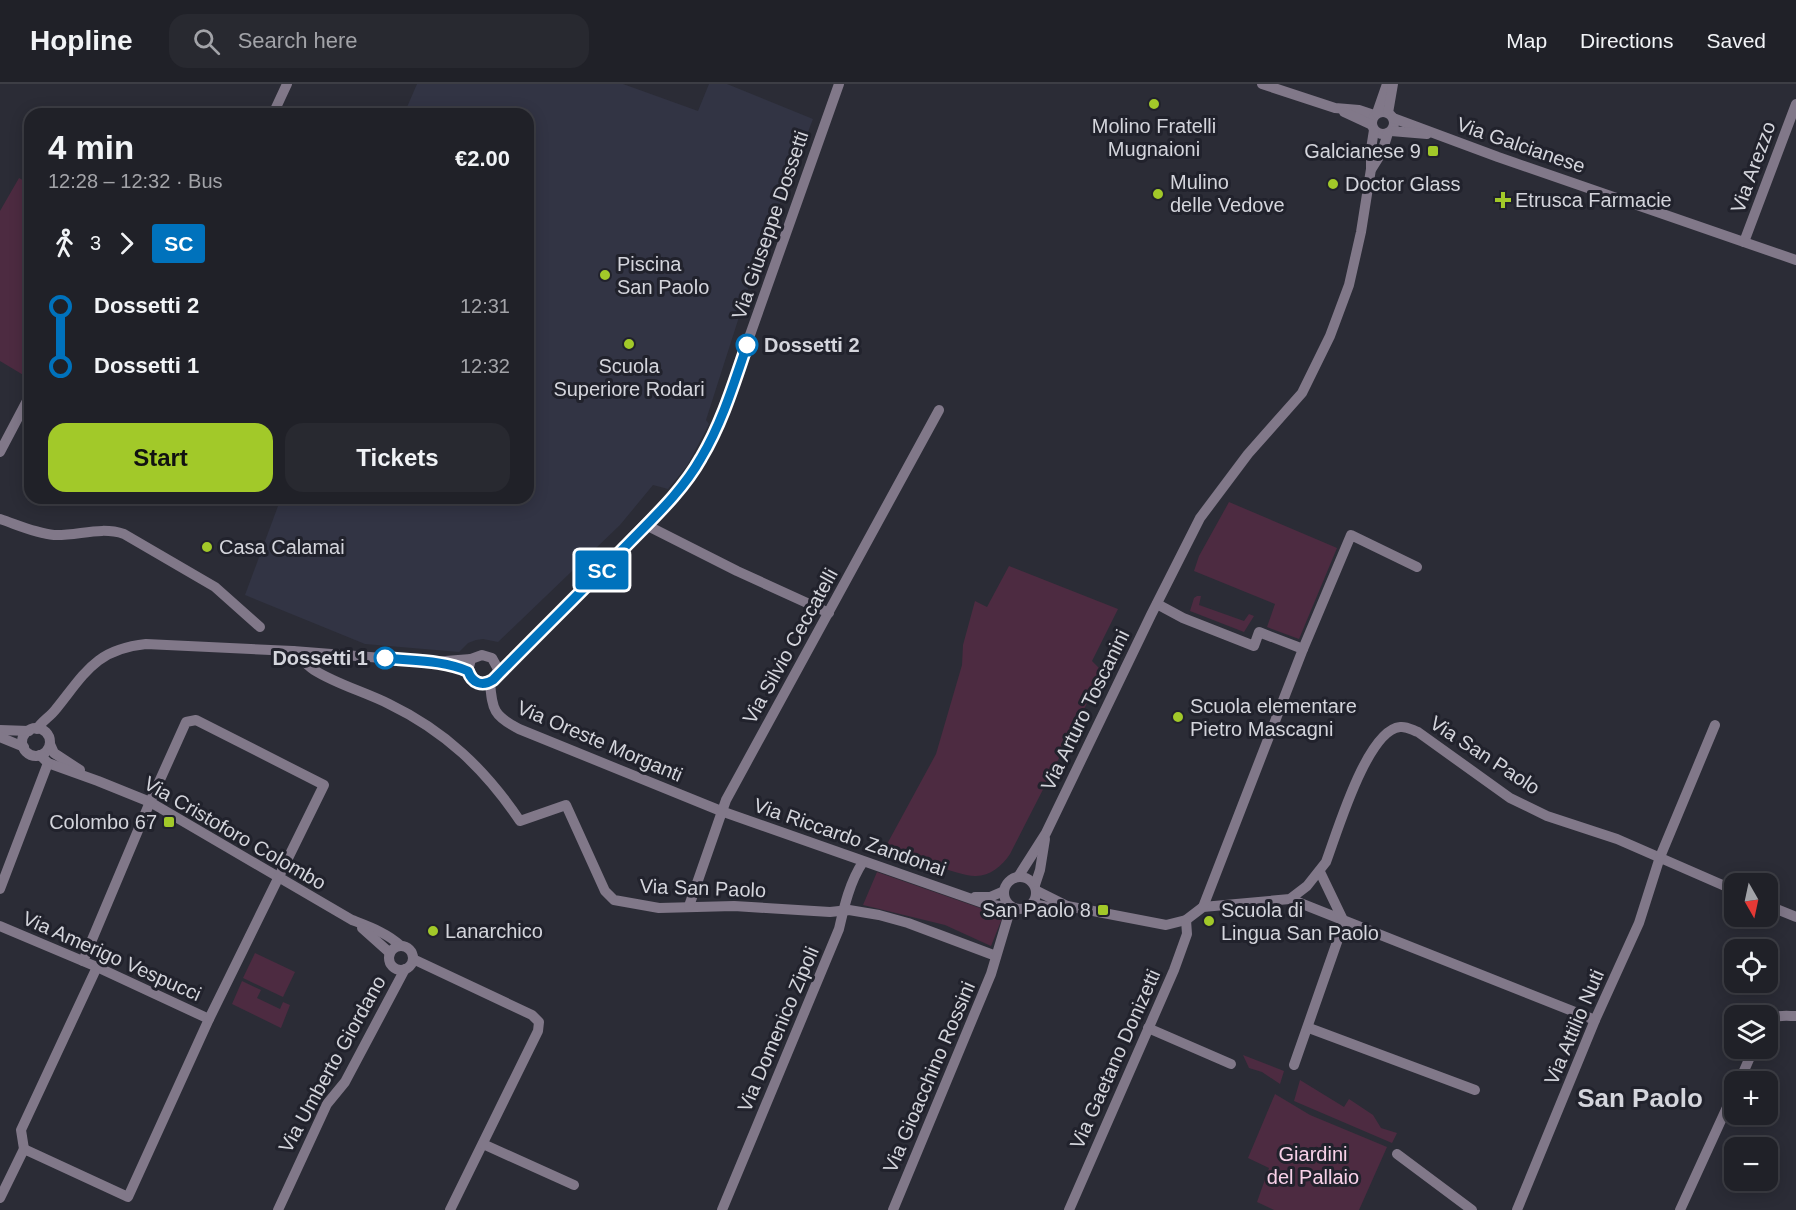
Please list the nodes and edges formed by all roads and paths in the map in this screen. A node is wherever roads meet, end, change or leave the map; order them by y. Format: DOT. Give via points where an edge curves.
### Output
graph roads {
  1 [pos="287,84"];
  2 [pos="840,84"];
  3 [pos="1262,84"];
  4 [pos="1388,84"];
  5 [pos="1393,84"];
  6 [pos="1796,104"];
  7 [pos="276,108"];
  8 [pos="1380,119"];
  9 [pos="1389,132"];
  10 [pos="1439,135"];
  11 [pos="1371,169"];
  12 [pos="1744,242"];
  13 [pos="1796,260"];
  14 [pos="24,406"];
  15 [pos="939,410"];
  16 [pos="0,452"];
  17 [pos="0,519"];
  18 [pos="646,525"];
  19 [pos="1417,567"];
  20 [pos="1157,604"];
  21 [pos="829,613"];
  22 [pos="260,627"];
  23 [pos="1304,649"];
  24 [pos="293,651"];
  25 [pos="514,657"];
  26 [pos="492,658"];
  27 [pos="471,659"];
  28 [pos="433,662"];
  29 [pos="468,671"];
  30 [pos="493,680"];
  31 [pos="51,715"];
  32 [pos="1715,725"];
  33 [pos="0,730"];
  34 [pos="33,730"];
  35 [pos="0,737"];
  36 [pos="49,740"];
  37 [pos="24,747"];
  38 [pos="44,759"];
  39 [pos="99,781"];
  40 [pos="150,802"];
  41 [pos="721,811"];
  42 [pos="1046,833"];
  43 [pos="1660,857"];
  44 [pos="864,862"];
  45 [pos="1320,872"];
  46 [pos="1018,877"];
  47 [pos="279,879"];
  48 [pos="1724,886"];
  49 [pos="1036,888"];
  50 [pos="0,889"];
  51 [pos="1004,891"];
  52 [pos="968,897"];
  53 [pos="1290,899"];
  54 [pos="1033,904"];
  55 [pos="689,906"];
  56 [pos="1010,906"];
  57 [pos="1067,906"];
  58 [pos="1203,907"];
  59 [pos="843,910"];
  60 [pos="1778,910"];
  61 [pos="1796,917"];
  62 [pos="352,920"];
  63 [pos="1186,921"];
  64 [pos="1344,922"];
  65 [pos="0,926"];
  66 [pos="401,946"];
  67 [pos="390,953"];
  68 [pos="996,956"];
  69 [pos="413,959"];
  70 [pos="83,961"];
  71 [pos="97,967"];
  72 [pos="405,969"];
  73 [pos="1778,1016"];
  74 [pos="1796,1016"];
  75 [pos="209,1019"];
  76 [pos="1596,1020"];
  77 [pos="1148,1028"];
  78 [pos="1309,1028"];
  79 [pos="1231,1064"];
  80 [pos="1294,1065"];
  81 [pos="1475,1090"];
  82 [pos="1724,1114"];
  83 [pos="483,1144"];
  84 [pos="24,1149"];
  85 [pos="1397,1154"];
  86 [pos="574,1185"];
  87 [pos="0,1198"];
  88 [pos="278,1210"];
  89 [pos="450,1210"];
  90 [pos="722,1210"];
  91 [pos="893,1210"];
  92 [pos="1069,1210"];
  93 [pos="1472,1210"];
  94 [pos="1517,1210"];
  95 [pos="1680,1210"];
  1 -- 7 [label="street"];
  2 -- 18 [label="street, Via Giuseppe Dossetti" via="710,441 693,472"];
  3 -- 8 [label="street, Via Galcianese"];
  4 -- 8 [label="street"];
  5 -- 8 [label="street"];
  6 -- 12 [label="street, Via Arezzo"];
  8 -- 9 [label="street, Via Galcianese" via="1381,134"];
  8 -- 9 [label="street" via="1394,124"];
  8 -- 10 [label="street, Via Galcianese"];
  8 -- 11 [label="street" via="1371,149"];
  9 -- 10 [label="street, Via Galcianese"];
  9 -- 11 [label="street"];
  10 -- 12 [label="street, Via Galcianese"];
  11 -- 20 [label="street, Via Arturo Toscanini" via="1351,278 1330,336 1302,393 1248,454 1200,518"];
  12 -- 13 [label="street, Via Galcianese"];
  14 -- 16 [label="street"];
  15 -- 21 [label="street, Via Silvio Ceccatelli"];
  17 -- 22 [label="street" via="43,534 102,530 123,534 215,587"];
  18 -- 21 [label="street"];
  18 -- 25 [label="street, Via Giuseppe Dossetti"];
  19 -- 23 [label="street" via="1351,535"];
  20 -- 23 [label="street" via="1254,646 1259,633"];
  20 -- 42 [label="street, Via Arturo Toscanini"];
  21 -- 41 [label="street, Via Silvio Ceccatelli"];
  23 -- 58 [label="street"];
  24 -- 28 [label="street"];
  24 -- 31 [label="street" via="129,646 101,658"];
  24 -- 55 [label="street, Via San Paolo" via="313,669 426,723 501,792 520,821 566,805 610,898 659,908"];
  25 -- 26 [label="street"];
  25 -- 30 [label="street, Via Giuseppe Dossetti"];
  26 -- 27 [label="street" via="482,655"];
  26 -- 30 [label="street" via="498,669"];
  27 -- 28 [label="street"];
  27 -- 29 [label="street"];
  28 -- 29 [label="street"];
  29 -- 30 [label="street" via="476,682 485,684"];
  30 -- 41 [label="street, Via Oreste Morganti" via="493,707 504,721"];
  31 -- 34 [label="street"];
  31 -- 36 [label="street"];
  32 -- 43 [label="street"];
  33 -- 34 [label="street"];
  34 -- 36 [label="street, Via Cristoforo Colombo" via="41,730"];
  34 -- 37 [label="street" via="24,736"];
  35 -- 37 [label="street, Via Cristoforo Colombo"];
  36 -- 38 [label="street"];
  36 -- 39 [label="street, Via Cristoforo Colombo" via="54,753"];
  37 -- 38 [label="street, Via Cristoforo Colombo" via="28,754"];
  38 -- 39 [label="street, Via Cristoforo Colombo"];
  38 -- 50 [label="street"];
  39 -- 40 [label="street, Via Cristoforo Colombo"];
  40 -- 47 [label="street, Via Cristoforo Colombo"];
  40 -- 47 [label="street" via="185,724 192,720 324,785"];
  40 -- 70 [label="street"];
  41 -- 44 [label="street, Via Riccardo Zandonai"];
  41 -- 55 [label="street, Via Silvio Ceccatelli"];
  42 -- 46 [label="street, Via Arturo Toscanini"];
  42 -- 49 [label="street, Via Arturo Toscanini"];
  43 -- 45 [label="street, Via San Paolo" via="1547,816 1510,798 1418,732 1398,727 1373,747 1363,765"];
  43 -- 48 [label="street, Via San Paolo"];
  43 -- 76 [label="street, Via Attilio Nuti" via="1639,923"];
  44 -- 52 [label="street, Via Riccardo Zandonai"];
  44 -- 59 [label="street, Via Domenico Zipoli"];
  45 -- 53 [label="street, Via San Paolo"];
  45 -- 64 [label="street"];
  46 -- 49 [label="street" via="1030,880"];
  46 -- 51 [label="street" via="1008,882"];
  47 -- 62 [label="street, Via Cristoforo Colombo"];
  47 -- 75 [label="street"];
  49 -- 54 [label="street"];
  49 -- 57 [label="street"];
  51 -- 52 [label="street, Via Riccardo Zandonai" via="990,897"];
  51 -- 56 [label="street"];
  52 -- 56 [label="street, Via Riccardo Zandonai"];
  53 -- 58 [label="street"];
  53 -- 64 [label="street"];
  54 -- 56 [label="street" via="1024,909"];
  54 -- 57 [label="street" via="1058,909"];
  55 -- 59 [label="street, Via San Paolo"];
  56 -- 68 [label="street"];
  57 -- 63 [label="street" via="1166,925"];
  58 -- 63 [label="street"];
  59 -- 68 [label="street, Via San Paolo" via="908,923"];
  59 -- 90 [label="street, Via Domenico Zipoli" via="839,929"];
  60 -- 61 [label="street"];
  62 -- 66 [label="street, Via Cristoforo Colombo"];
  62 -- 67 [label="street, Via Cristoforo Colombo"];
  63 -- 77 [label="street, Via Gaetano Donizetti" via="1187,934"];
  64 -- 76 [label="street"];
  64 -- 78 [label="street"];
  65 -- 70 [label="street, Via Amerigo Vespucci"];
  66 -- 67 [label="street"];
  66 -- 69 [label="street" via="410,950"];
  67 -- 72 [label="street" via="392,965"];
  68 -- 91 [label="street, Via Gioacchino Rossini"];
  69 -- 72 [label="street"];
  69 -- 83 [label="street" via="532,1015 539,1022"];
  70 -- 71 [label="street, Via Amerigo Vespucci"];
  71 -- 75 [label="street, Via Amerigo Vespucci"];
  71 -- 84 [label="street" via="21,1130"];
  72 -- 88 [label="street, Via Umberto Giordano" via="345,1082 327,1104"];
  73 -- 74 [label="street"];
  75 -- 84 [label="street" via="128,1197"];
  76 -- 94 [label="street, Via Attilio Nuti"];
  77 -- 79 [label="street"];
  77 -- 92 [label="street, Via Gaetano Donizetti"];
  78 -- 80 [label="street"];
  78 -- 81 [label="street"];
  82 -- 95 [label="street"];
  83 -- 86 [label="street"];
  83 -- 89 [label="street"];
  84 -- 87 [label="street"];
  85 -- 93 [label="street"];
}
